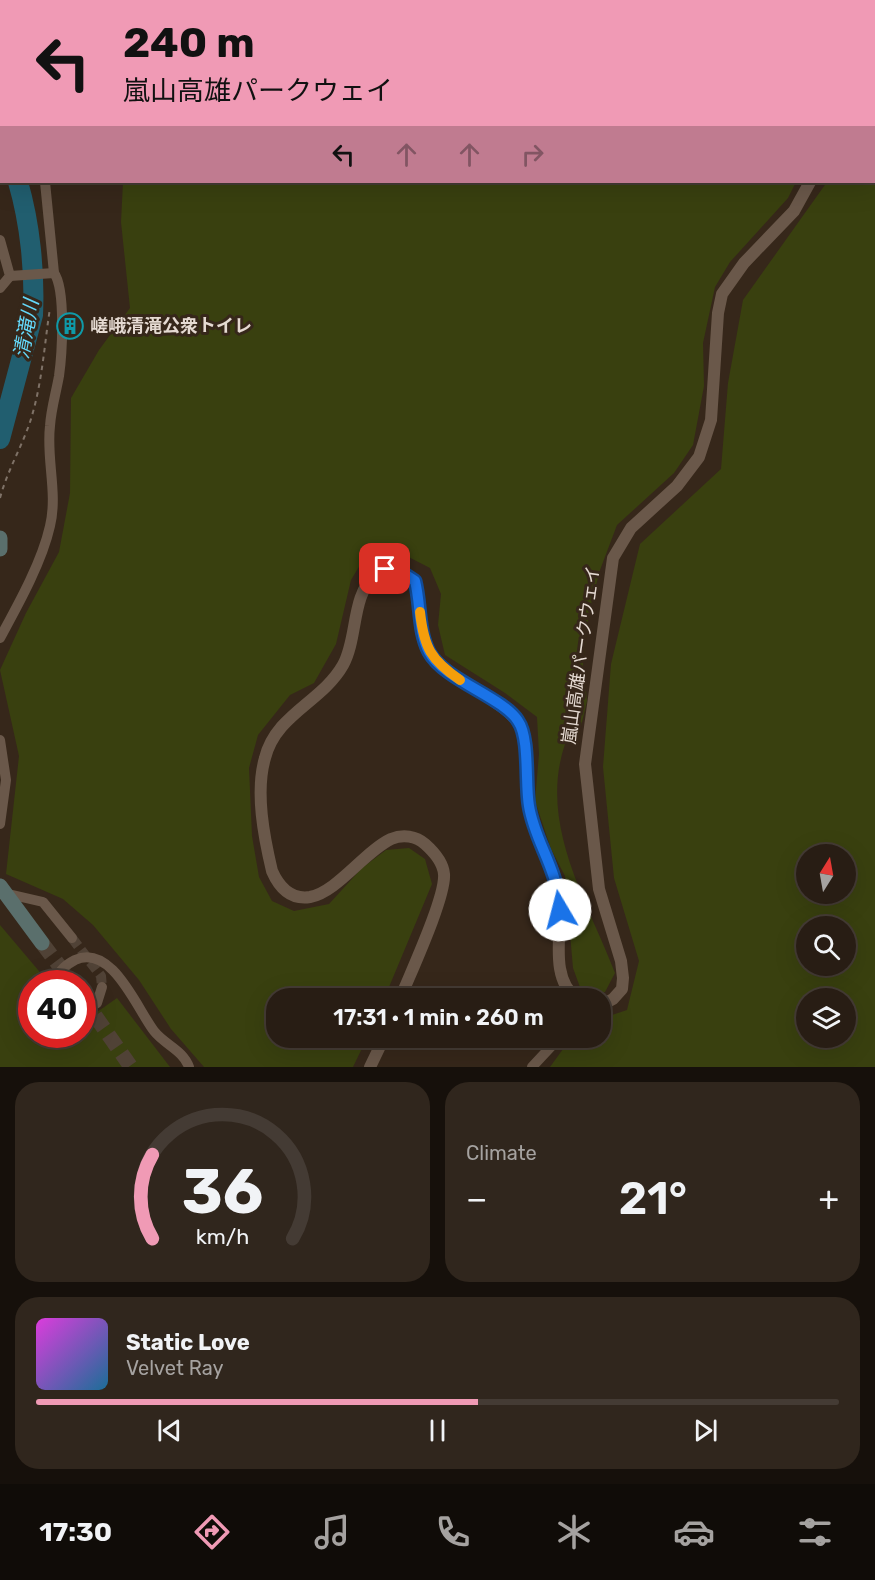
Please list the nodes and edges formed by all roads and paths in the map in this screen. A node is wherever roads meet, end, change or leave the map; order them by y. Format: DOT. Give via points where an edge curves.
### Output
graph roads {
  1 [pos="45,183"];
  2 [pos="809,183"];
  3 [pos="0,240"];
  4 [pos="52,273"];
  5 [pos="11,276"];
  6 [pos="0,288"];
  7 [pos="51,302"];
  8 [pos="0,498"];
  9 [pos="0,538"];
  10 [pos="0,549"];
  11 [pos="0,638"];
  12 [pos="0,740"];
  13 [pos="0,824"];
  14 [pos="2,889"];
  15 [pos="72,938"];
  16 [pos="42,943"];
  17 [pos="62,970"];
  18 [pos="102,987"];
  19 [pos="404,988"];
  20 [pos="566,988"];
  21 [pos="611,1000"];
  22 [pos="96,1004"];
  23 [pos="379,1048"];
  24 [pos="550,1048"];
  25 [pos="189,1067"];
  26 [pos="370,1067"];
  27 [pos="532,1067"];
  1 -- 4 [label="street"];
  2 -- 21 [label="street, 嵐山高雄パークウェイ" via="794,211 744,263 722,294 711,420 699,457 677,486 631,528 613,558 585,764 599,889 623,978 622,989"];
  3 -- 5 [label="street"];
  4 -- 5 [label="street"];
  4 -- 11 [label="street" via="59,279 61,297 61,357 50,426 52,519"];
  5 -- 6 [label="street"];
  7 -- 8 [label="path" via="29,425"];
  9 -- 10 [label="main road"];
  12 -- 13 [label="street" via="6,780"];
  14 -- 15 [label="street" via="43,902"];
  14 -- 16 [label="main road"];
  17 -- 25 [label="street" via="90,957 113,969 157,1034 184,1056"];
  18 -- 22 [label="street"];
  19 -- 20 [label="street" via="445,875 435,852 407,835 393,838 327,888 312,897 297,898 278,885 272,871 261,782 271,740 283,722 317,694 344,663 367,584 385,569 397,569 415,581 429,654 518,719 524,731 530,810 553,868 559,896 561,974"];
  23 -- 26 [label="street"];
  24 -- 27 [label="street"];
}
